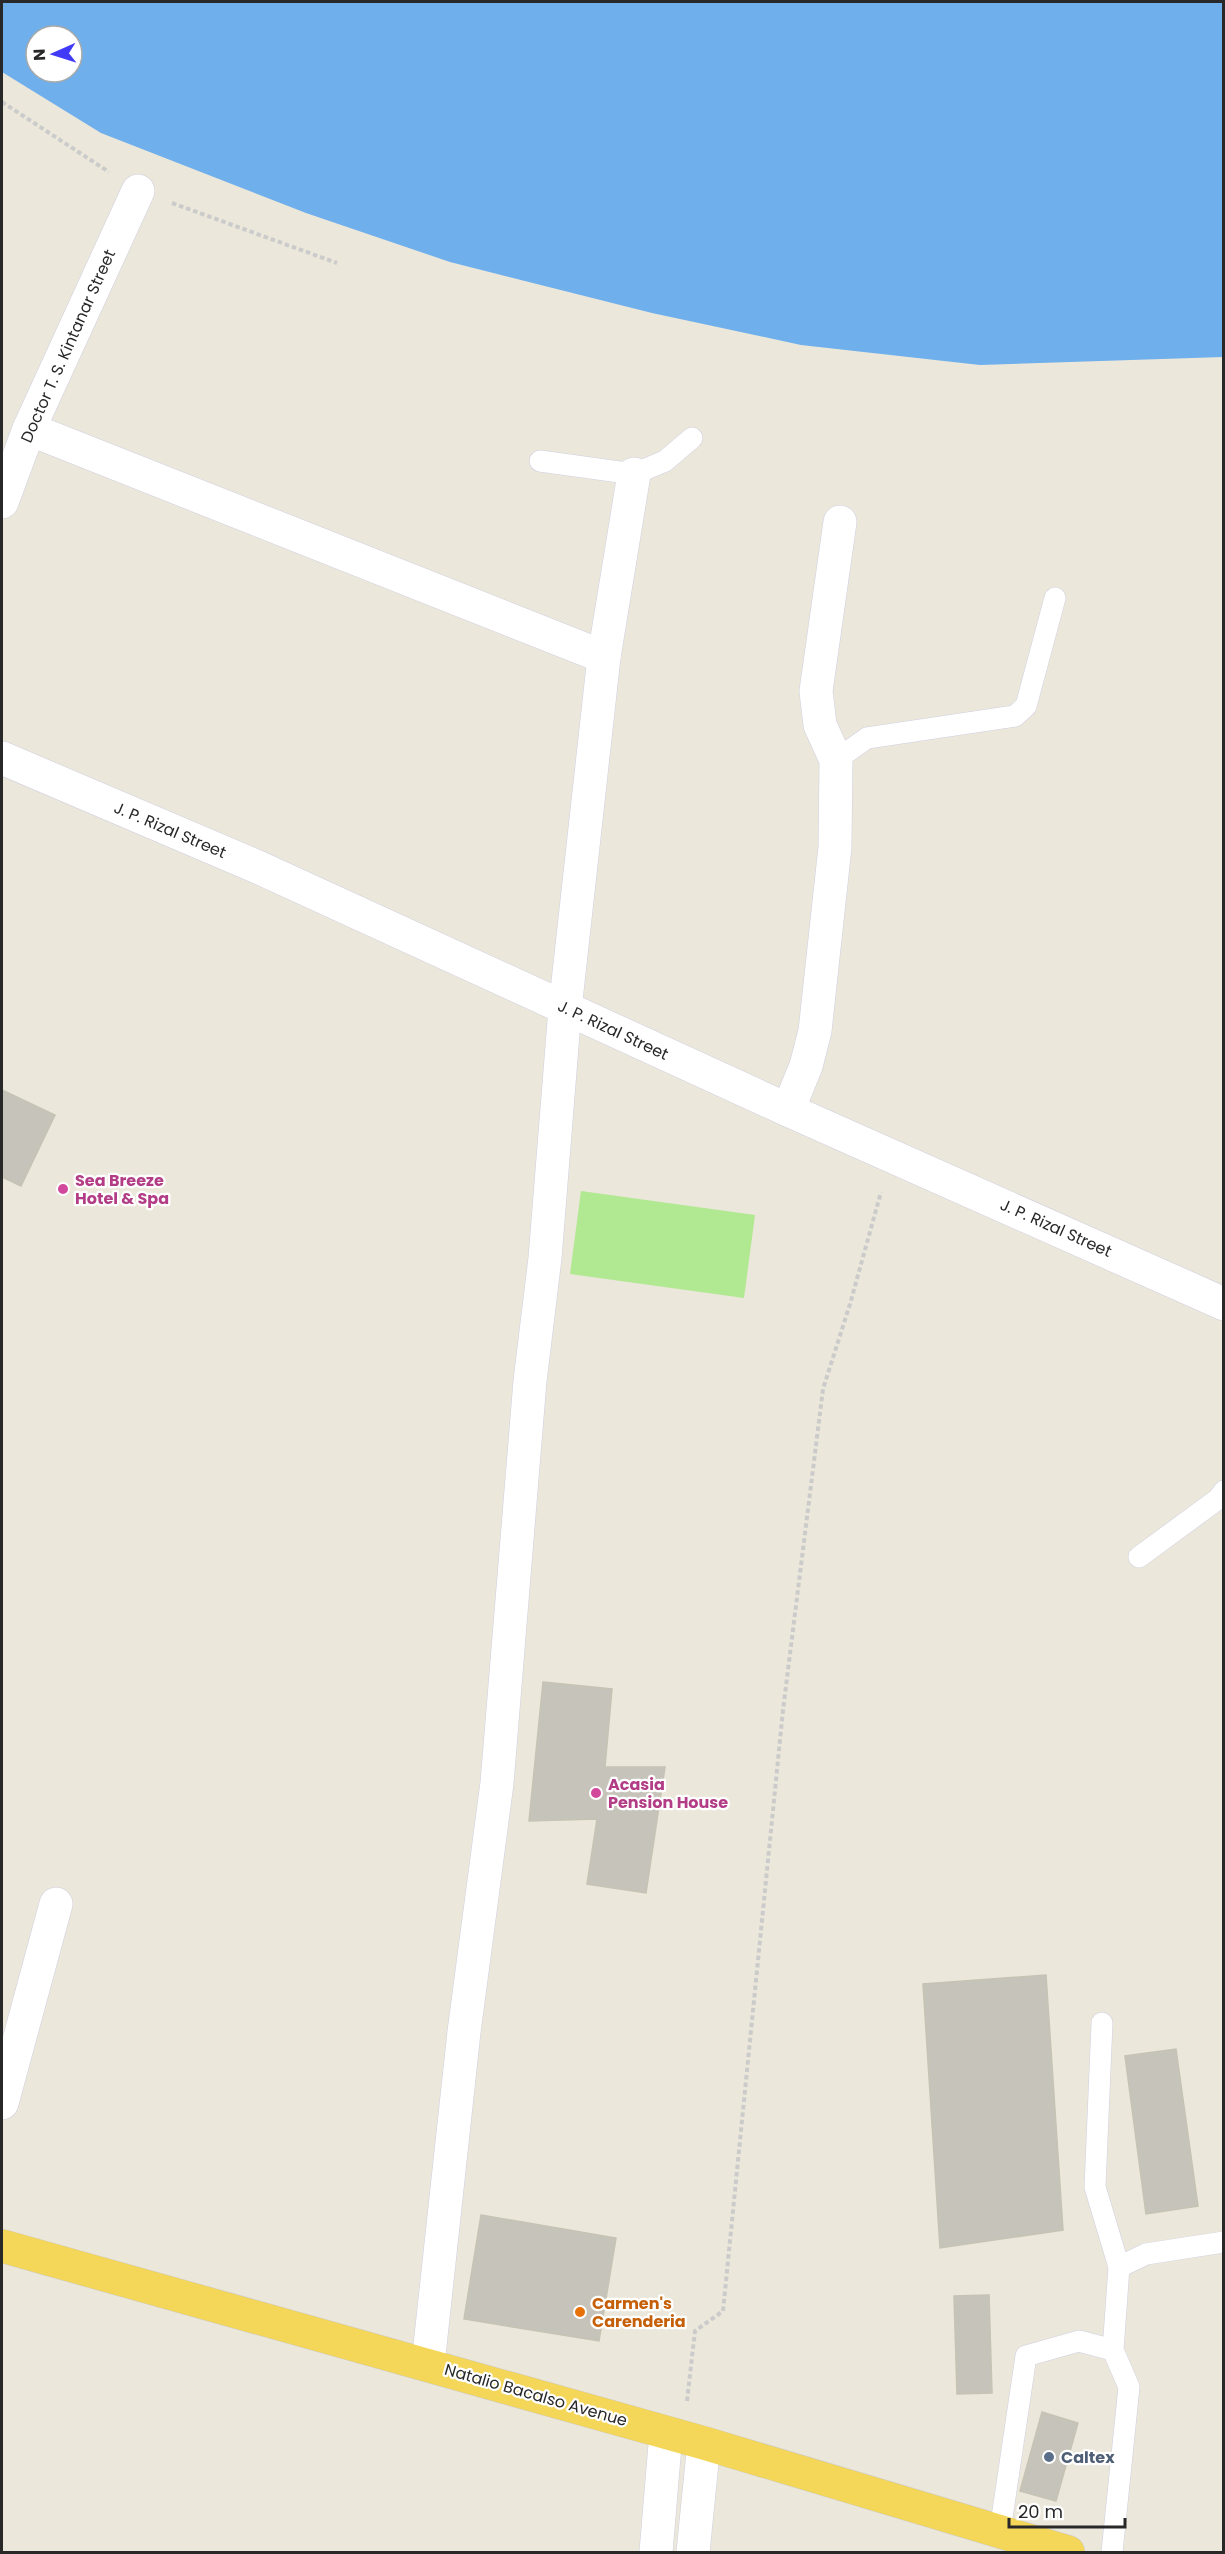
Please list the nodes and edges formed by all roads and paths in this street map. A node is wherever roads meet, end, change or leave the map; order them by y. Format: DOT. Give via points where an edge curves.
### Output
graph roads {
  1 [pos="2,102"];
  2 [pos="138,191"];
  3 [pos="337,263"];
  4 [pos="29,429"];
  5 [pos="692,438"];
  6 [pos="540,461"];
  7 [pos="634,474"];
  8 [pos="2,502"];
  9 [pos="840,522"];
  10 [pos="1055,598"];
  11 [pos="604,657"];
  12 [pos="2,758"];
  13 [pos="836,760"];
  14 [pos="565,1009"];
  15 [pos="788,1110"];
  16 [pos="890,1155"];
  17 [pos="1224,1304"];
  18 [pos="1224,1491"];
  19 [pos="1140,1557"];
  20 [pos="56,1904"];
  21 [pos="1102,2023"];
  22 [pos="2,2103"];
  23 [pos="1224,2242"];
  24 [pos="2,2246"];
  25 [pos="1119,2267"];
  26 [pos="1113,2350"];
  27 [pos="428,2364"];
  28 [pos="684,2438"];
  29 [pos="1000,2531"];
  30 [pos="656,2553"];
  31 [pos="693,2553"];
  32 [pos="1068,2553"];
  33 [pos="1112,2553"];
  1 -- 2 [label="path"];
  2 -- 3 [label="path"];
  2 -- 4 [label="street, Doctor T. S. Kintanar Street"];
  4 -- 8 [label="street, Doctor T. S. Kintanar Street"];
  4 -- 11 [label="street"];
  5 -- 7 [label="lane" via="665,461"];
  6 -- 7 [label="lane"];
  7 -- 11 [label="street"];
  9 -- 13 [label="street" via="816,691 820,725"];
  10 -- 13 [label="lane" via="1026,706 1015,717 867,738"];
  11 -- 14 [label="street"];
  12 -- 14 [label="street, J. P. Rizal Street" via="260,868"];
  13 -- 15 [label="street" via="835,847 815,1031"];
  14 -- 15 [label="street, J. P. Rizal Street"];
  14 -- 27 [label="street" via="497,1783 464,2032"];
  15 -- 16 [label="street, J. P. Rizal Street"];
  16 -- 17 [label="street, J. P. Rizal Street"];
  16 -- 28 [label="path" via="823,1389 783,1710 723,2311 695,2331"];
  18 -- 19 [label="lane"];
  20 -- 22 [label="street"];
  21 -- 25 [label="lane" via="1095,2187"];
  23 -- 25 [label="lane" via="1146,2254"];
  24 -- 27 [label="highway, Natalio Bacalso Avenue"];
  25 -- 26 [label="lane"];
  26 -- 29 [label="lane" via="1079,2341 1026,2356"];
  26 -- 33 [label="lane" via="1129,2387"];
  27 -- 28 [label="highway, Natalio Bacalso Avenue"];
  28 -- 29 [label="highway, Natalio Bacalso Avenue"];
  28 -- 30 [label="street"];
  28 -- 31 [label="street"];
  29 -- 32 [label="highway, Natalio Bacalso Avenue"];
}
